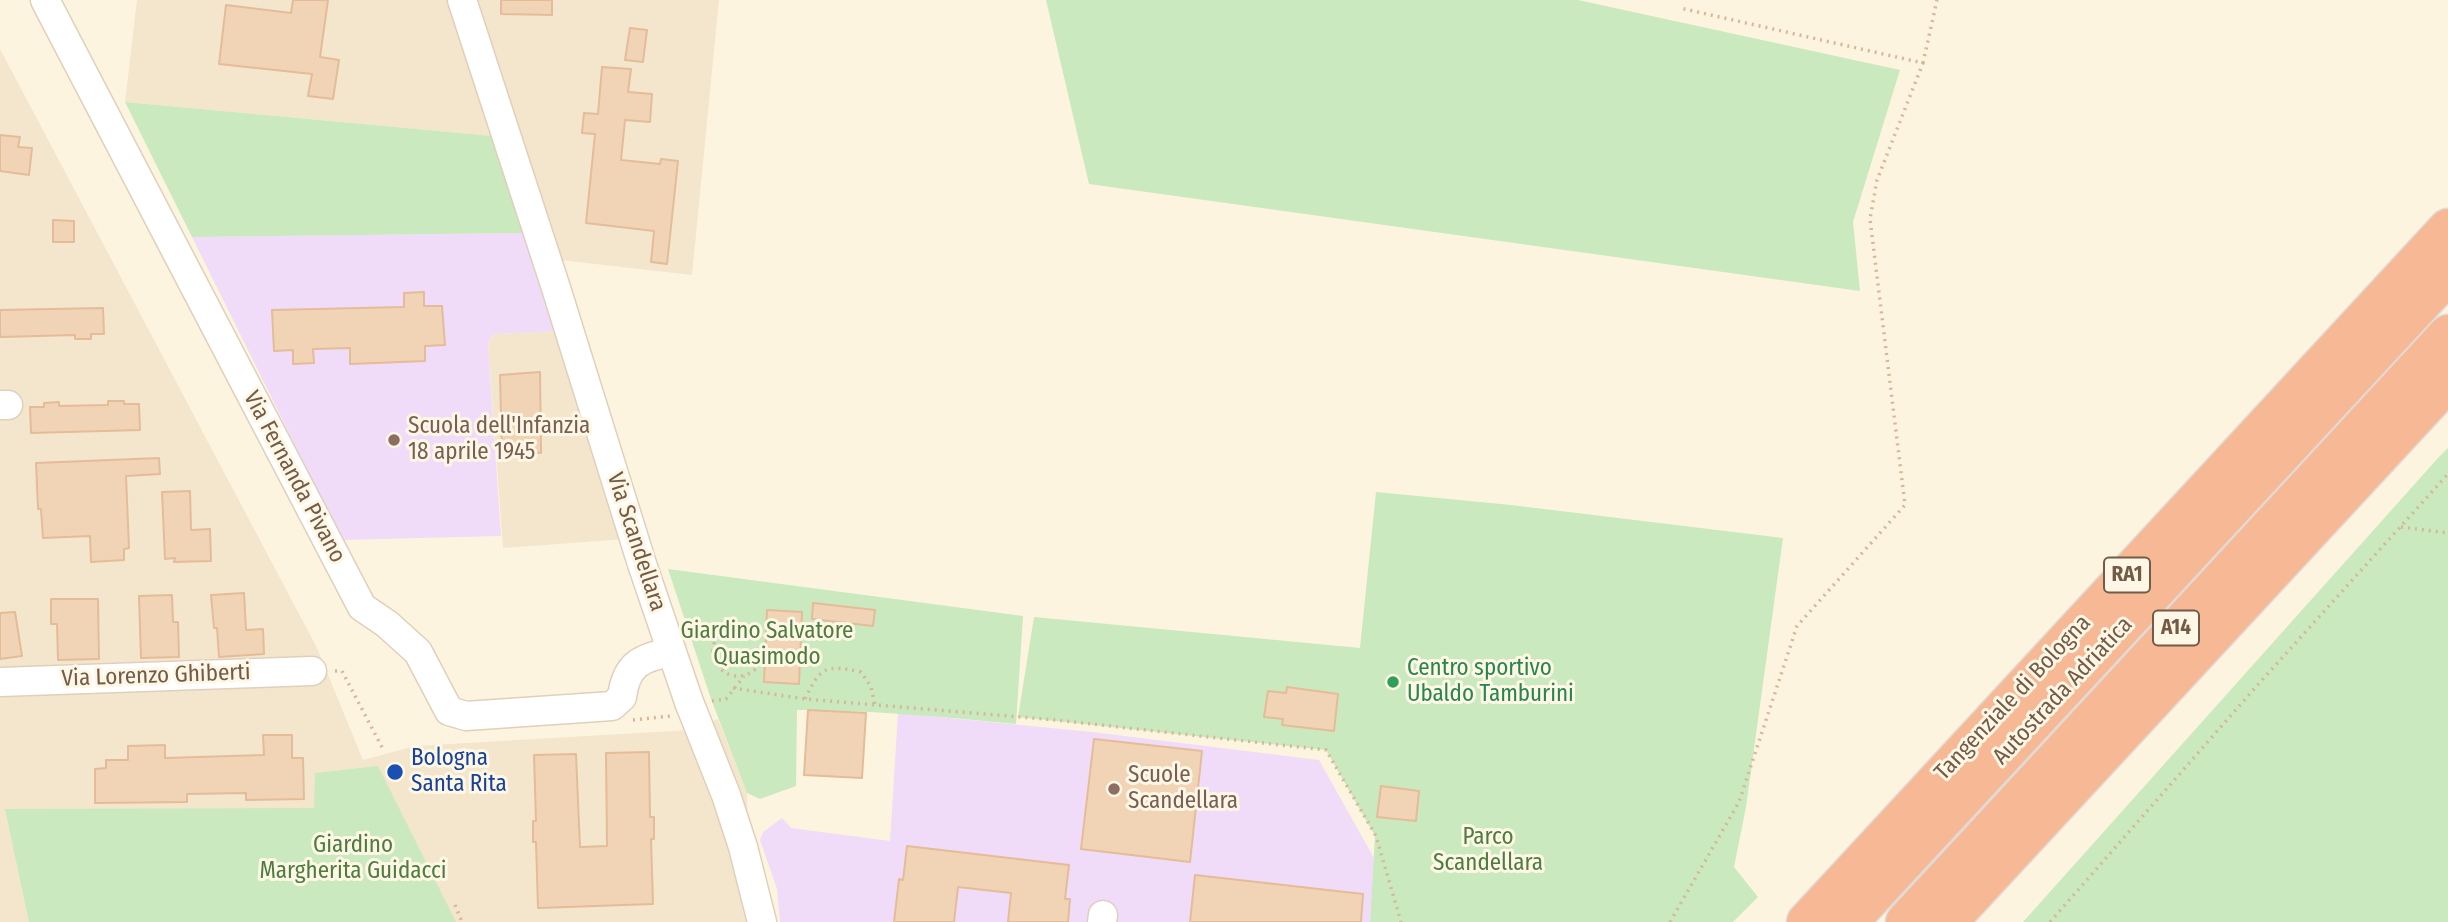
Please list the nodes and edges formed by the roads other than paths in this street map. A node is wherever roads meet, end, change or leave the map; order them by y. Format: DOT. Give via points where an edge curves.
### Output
graph roads {
  1 [pos="45,0"];
  2 [pos="462,0"];
  3 [pos="2448,228"];
  4 [pos="2448,275"];
  5 [pos="2448,334"];
  6 [pos="2448,382"];
  7 [pos="2448,410"];
  8 [pos="2223,625"];
  9 [pos="672,652"];
  10 [pos="312,671"];
  11 [pos="0,682"];
  12 [pos="762,922"];
  13 [pos="1806,922"];
  14 [pos="1849,922"];
  15 [pos="1905,922"];
  16 [pos="1948,922"];
  1 -- 9 [label="street, Via Fernanda Pivano" via="362,607 418,652 449,711 466,716 612,706 622,697 624,680 637,665 651,656"];
  2 -- 9 [label="street, Via Scandellara"];
  3 -- 13 [label="highway, Tangenziale di Bologna / RA1"];
  4 -- 14 [label="highway, Autostrada Adriatica / A14"];
  5 -- 15 [label="highway, Autostrada Adriatica / A14"];
  6 -- 8 [label="highway"];
  7 -- 8 [label="highway"];
  8 -- 16 [label="highway"];
  9 -- 12 [label="street, Via Scandellara" via="726,794"];
  10 -- 11 [label="street, Via Lorenzo Ghiberti"];
}
